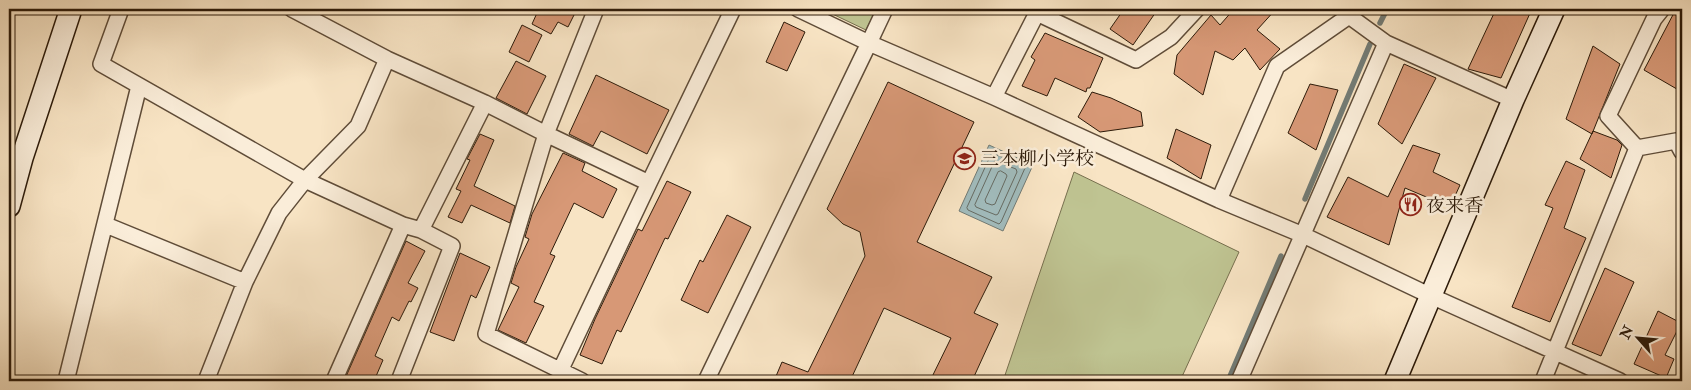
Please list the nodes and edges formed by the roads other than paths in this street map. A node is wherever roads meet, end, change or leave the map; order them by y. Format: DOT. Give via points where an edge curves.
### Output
graph roads {
  1 [pos="70,9"];
  2 [pos="121,9"];
  3 [pos="292,9"];
  4 [pos="596,9"];
  5 [pos="734,9"];
  6 [pos="798,9"];
  7 [pos="885,9"];
  8 [pos="1197,9"];
  9 [pos="1554,9"];
  10 [pos="1662,9"];
  11 [pos="1038,11"];
  12 [pos="1346,12"];
  13 [pos="869,43"];
  14 [pos="1386,43"];
  15 [pos="387,59"];
  16 [pos="139,86"];
  17 [pos="994,97"];
  18 [pos="1512,100"];
  19 [pos="485,103"];
  20 [pos="546,134"];
  21 [pos="1637,148"];
  22 [pos="1682,152"];
  23 [pos="305,180"];
  24 [pos="649,183"];
  25 [pos="1219,200"];
  26 [pos="9,206"];
  27 [pos="106,225"];
  28 [pos="403,225"];
  29 [pos="420,230"];
  30 [pos="1303,235"];
  31 [pos="245,282"];
  32 [pos="1431,296"];
  33 [pos="1556,351"];
  34 [pos="560,370"];
  35 [pos="66,381"];
  36 [pos="206,381"];
  37 [pos="334,381"];
  38 [pos="399,381"];
  39 [pos="582,381"];
  40 [pos="706,381"];
  41 [pos="1239,381"];
  42 [pos="1395,381"];
  43 [pos="1543,381"];
  44 [pos="1620,381"];
  1 -- 26 [label="street"];
  2 -- 16 [label="street" via="101,64"];
  3 -- 15 [label="street"];
  4 -- 20 [label="street"];
  5 -- 24 [label="street"];
  6 -- 13 [label="street"];
  7 -- 13 [label="street"];
  8 -- 11 [label="street" via="1171,37 1136,60"];
  9 -- 18 [label="street"];
  10 -- 21 [label="street" via="1654,19 1608,116"];
  11 -- 17 [label="street"];
  12 -- 14 [label="street"];
  12 -- 25 [label="street" via="1277,66"];
  13 -- 17 [label="street"];
  13 -- 40 [label="street"];
  14 -- 18 [label="street"];
  14 -- 30 [label="street"];
  15 -- 19 [label="street"];
  15 -- 23 [label="street" via="358,126"];
  16 -- 23 [label="street"];
  16 -- 27 [label="street"];
  17 -- 25 [label="street"];
  18 -- 32 [label="street"];
  19 -- 20 [label="street"];
  19 -- 29 [label="street"];
  20 -- 24 [label="street"];
  20 -- 34 [label="street" via="486,334"];
  21 -- 22 [label="street" via="1676,141"];
  21 -- 33 [label="street"];
  23 -- 28 [label="street"];
  23 -- 31 [label="street" via="279,213"];
  24 -- 34 [label="street"];
  25 -- 30 [label="street"];
  27 -- 31 [label="street"];
  27 -- 35 [label="street"];
  28 -- 29 [label="street"];
  28 -- 37 [label="street"];
  29 -- 38 [label="street" via="452,246"];
  30 -- 32 [label="street"];
  30 -- 41 [label="street"];
  31 -- 36 [label="street"];
  32 -- 33 [label="street"];
  32 -- 42 [label="street"];
  33 -- 43 [label="street"];
  33 -- 44 [label="street"];
  34 -- 39 [label="street"];
}
